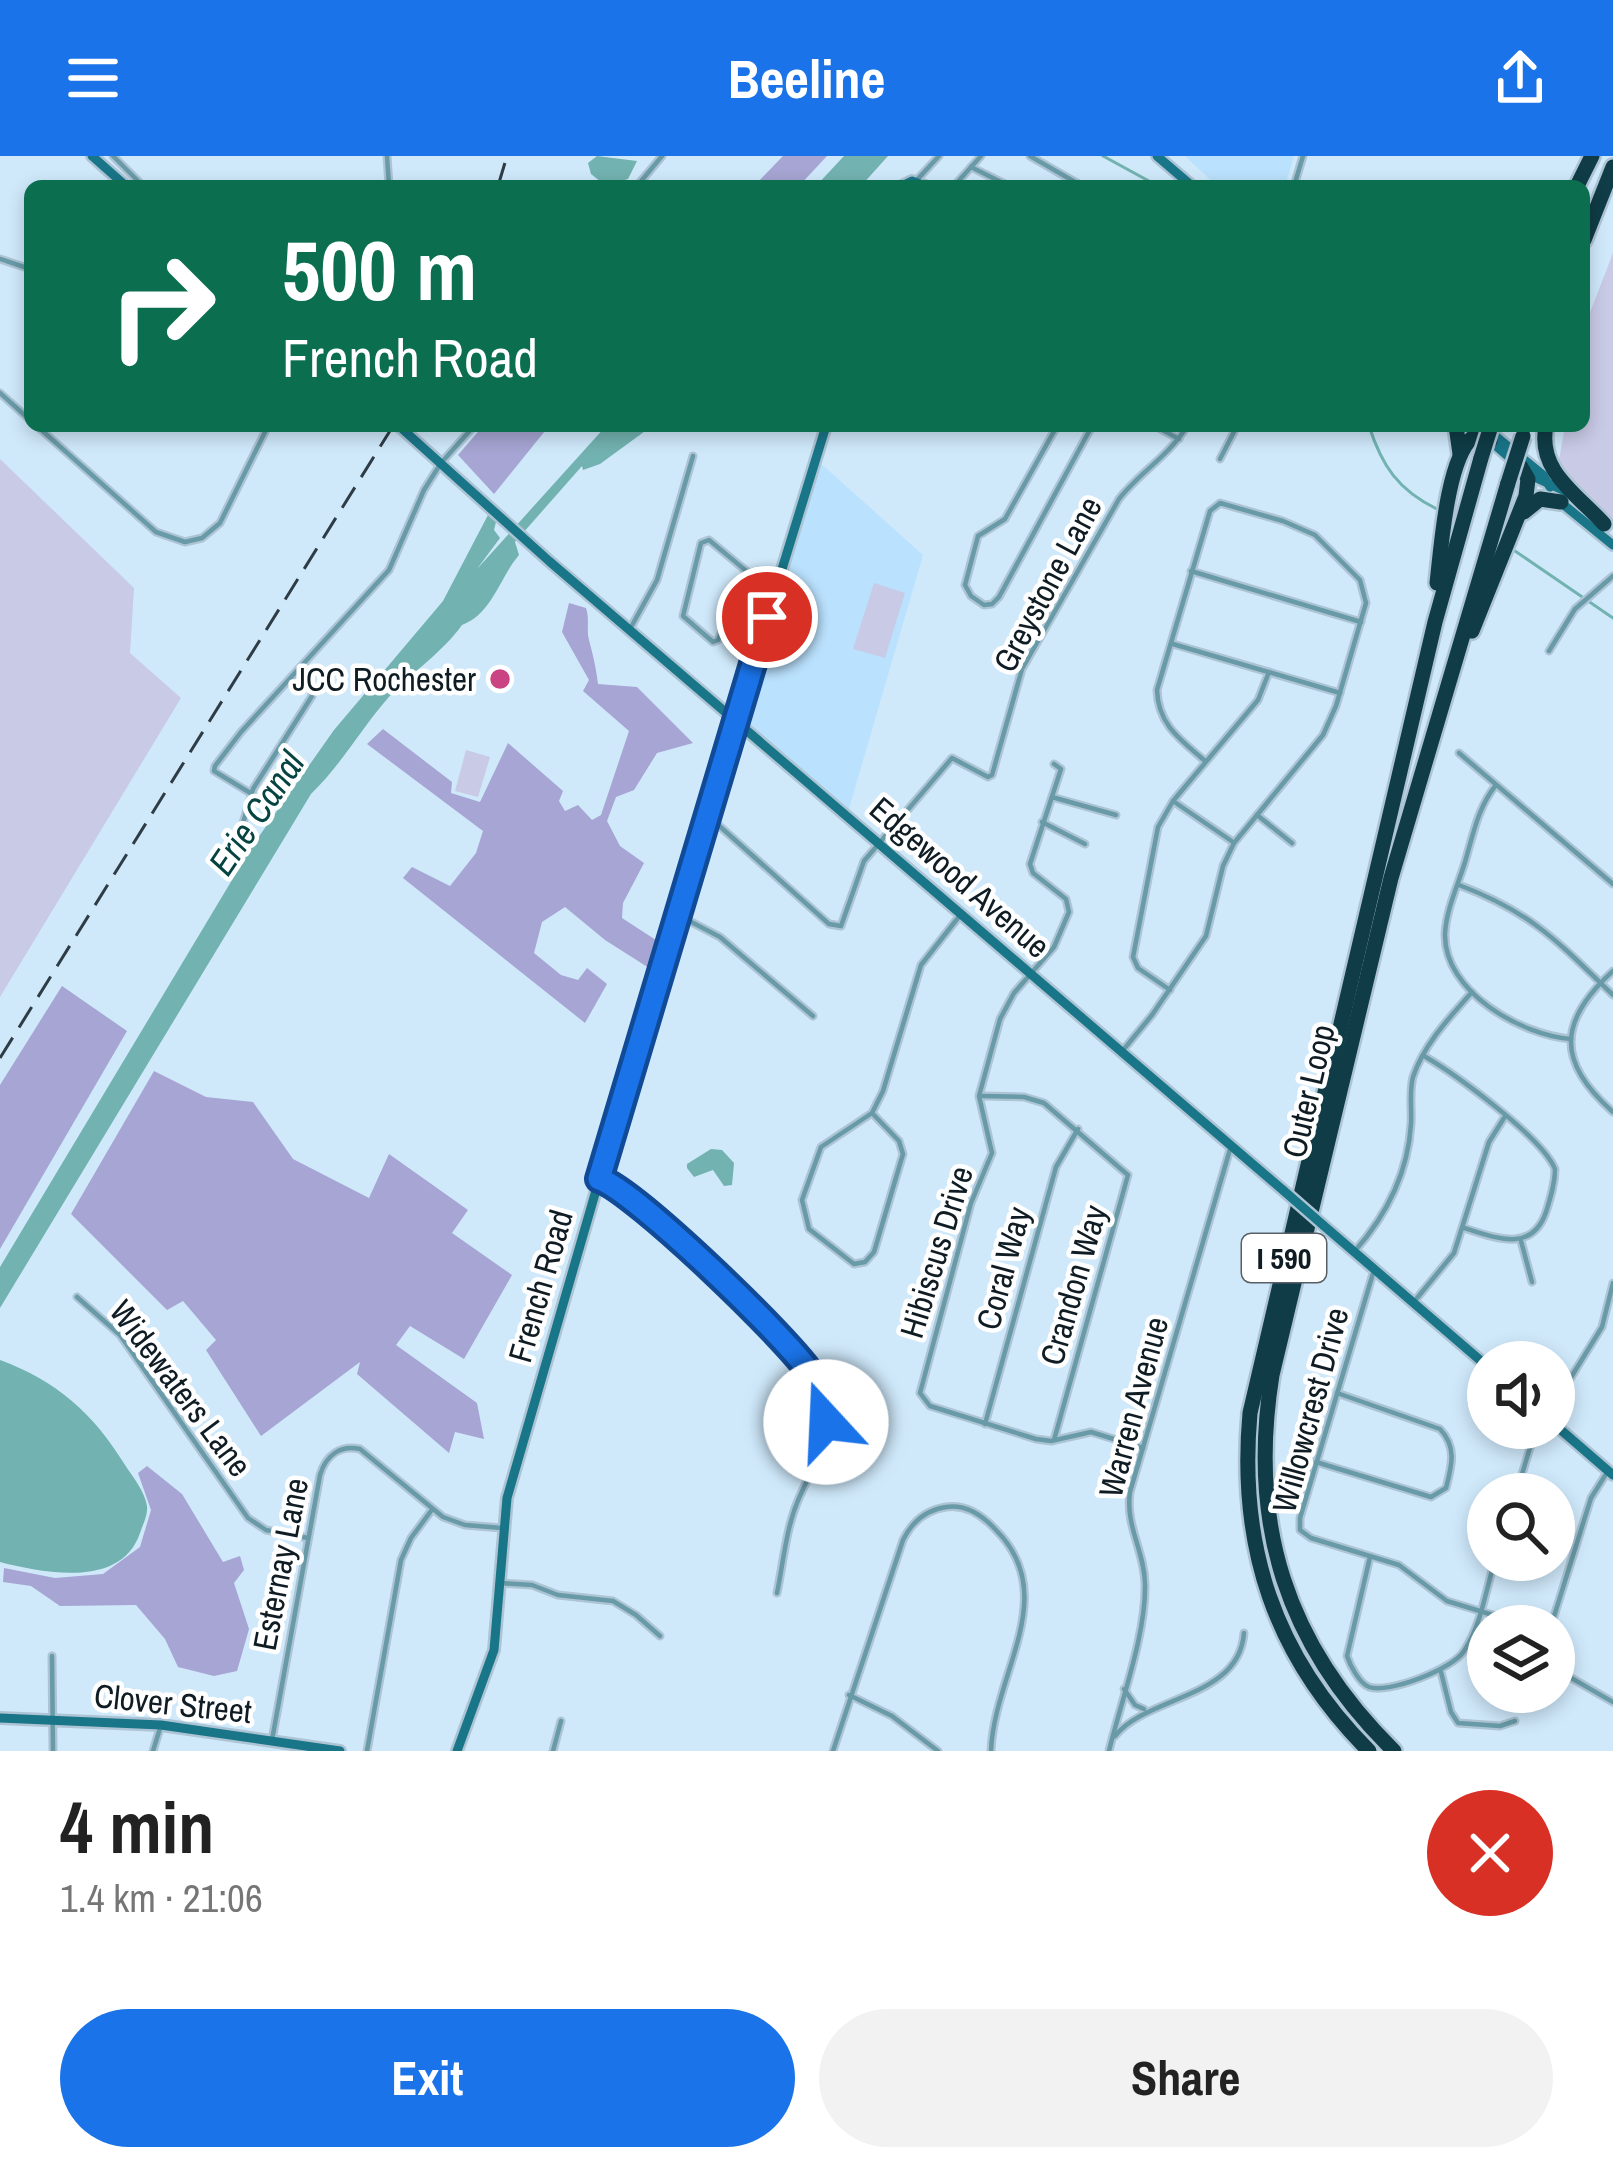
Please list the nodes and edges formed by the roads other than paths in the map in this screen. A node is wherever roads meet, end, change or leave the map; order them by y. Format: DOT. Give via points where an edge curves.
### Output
graph roads {
  1 [pos="92,156"];
  2 [pos="113,156"];
  3 [pos="662,156"];
  4 [pos="981,156"];
  5 [pos="1030,156"];
  6 [pos="1157,156"];
  7 [pos="971,166"];
  8 [pos="1613,167"];
  9 [pos="119,180"];
  10 [pos="137,180"];
  11 [pos="642,180"];
  12 [pos="960,180"];
  13 [pos="998,180"];
  14 [pos="1072,180"];
  15 [pos="1185,180"];
  16 [pos="1590,225"];
  17 [pos="0,393"];
  18 [pos="24,415"];
  19 [pos="44,432"];
  20 [pos="265,432"];
  21 [pos="406,432"];
  22 [pos="469,432"];
  23 [pos="824,432"];
  24 [pos="1054,432"];
  25 [pos="1089,432"];
  26 [pos="1166,432"];
  27 [pos="1183,432"];
  28 [pos="1236,432"];
  29 [pos="1458,432"];
  30 [pos="1485,432"];
  31 [pos="1488,432"];
  32 [pos="1489,432"];
  33 [pos="1489,432"];
  34 [pos="1524,432"];
  35 [pos="1544,435"];
  36 [pos="1179,439"];
  37 [pos="693,456"];
  38 [pos="1220,459"];
  39 [pos="1520,461"];
  40 [pos="441,463"];
  41 [pos="1459,463"];
  42 [pos="1549,486"];
  43 [pos="1561,502"];
  44 [pos="1517,525"];
  45 [pos="1609,529"];
  46 [pos="1613,545"];
  47 [pos="1191,572"];
  48 [pos="1613,576"];
  49 [pos="774,594"];
  50 [pos="1361,622"];
  51 [pos="1435,622"];
  52 [pos="764,626"];
  53 [pos="631,629"];
  54 [pos="1170,643"];
  55 [pos="1549,651"];
  56 [pos="1456,659"];
  57 [pos="1269,672"];
  58 [pos="298,674"];
  59 [pos="1340,693"];
  60 [pos="735,720"];
  61 [pos="1459,753"];
  62 [pos="1205,761"];
  63 [pos="1054,764"];
  64 [pos="1496,785"];
  65 [pos="252,794"];
  66 [pos="1052,797"];
  67 [pos="1173,801"];
  68 [pos="706,814"];
  69 [pos="1116,815"];
  70 [pos="1257,815"];
  71 [pos="1042,822"];
  72 [pos="879,843"];
  73 [pos="1234,843"];
  74 [pos="1292,843"];
  75 [pos="1085,844"];
  76 [pos="221,867"];
  77 [pos="1613,884"];
  78 [pos="1458,885"];
  79 [pos="676,914"];
  80 [pos="961,914"];
  81 [pos="1613,970"];
  82 [pos="1031,974"];
  83 [pos="1600,982"];
  84 [pos="1170,990"];
  85 [pos="1473,991"];
  86 [pos="1613,995"];
  87 [pos="813,1016"];
  88 [pos="1570,1039"];
  89 [pos="1121,1052"];
  90 [pos="1424,1056"];
  91 [pos="979,1096"];
  92 [pos="1613,1112"];
  93 [pos="872,1113"];
  94 [pos="1505,1118"];
  95 [pos="1078,1129"];
  96 [pos="1231,1146"];
  97 [pos="599,1179"];
  98 [pos="1464,1228"];
  99 [pos="1521,1241"];
  100 [pos="1354,1252"];
  101 [pos="1374,1270"];
  102 [pos="1532,1282"];
  103 [pos="1613,1283"];
  104 [pos="77,1297"];
  105 [pos="1413,1304"];
  106 [pos="1467,1349"];
  107 [pos="1575,1371"];
  108 [pos="1337,1393"];
  109 [pos="985,1424"];
  110 [pos="1054,1441"];
  111 [pos="1575,1442"];
  112 [pos="1143,1448"];
  113 [pos="1316,1462"];
  114 [pos="1611,1473"];
  115 [pos="432,1510"];
  116 [pos="503,1528"];
  117 [pos="308,1538"];
  118 [pos="1370,1556"];
  119 [pos="500,1583"];
  120 [pos="777,1593"];
  121 [pos="1558,1605"];
  122 [pos="1467,1607"];
  123 [pos="1244,1633"];
  124 [pos="660,1636"];
  125 [pos="1467,1647"];
  126 [pos="52,1656"];
  127 [pos="1441,1672"];
  128 [pos="1575,1680"];
  129 [pos="1124,1689"];
  130 [pos="849,1695"];
  131 [pos="1323,1701"];
  132 [pos="1613,1702"];
  133 [pos="1150,1708"];
  134 [pos="0,1718"];
  135 [pos="50,1720"];
  136 [pos="561,1721"];
  137 [pos="1515,1721"];
  138 [pos="161,1725"];
  139 [pos="1112,1741"];
  140 [pos="276,1744"];
  141 [pos="52,1751"];
  142 [pos="153,1751"];
  143 [pos="340,1751"];
  144 [pos="367,1751"];
  145 [pos="457,1751"];
  146 [pos="553,1751"];
  147 [pos="832,1751"];
  148 [pos="938,1751"];
  149 [pos="991,1751"];
  150 [pos="1109,1751"];
  151 [pos="1358,1751"];
  152 [pos="1370,1751"];
  153 [pos="1398,1751"];
  1 -- 9 [label="street"];
  2 -- 10 [label="street"];
  3 -- 11 [label="street"];
  4 -- 7 [label="street"];
  5 -- 14 [label="street"];
  6 -- 15 [label="street"];
  7 -- 12 [label="street"];
  7 -- 13 [label="street"];
  8 -- 16 [label="highway"];
  17 -- 18 [label="street"];
  19 -- 20 [label="street" via="156,532 185,542 220,523"];
  21 -- 40 [label="street, Edgewood Avenue"];
  22 -- 40 [label="street"];
  23 -- 49 [label="street, French Road"];
  24 -- 25 [label="street" via="1005,519 978,536 965,584 984,605 999,597"];
  26 -- 36 [label="street"];
  27 -- 36 [label="street, Greystone Lane"];
  28 -- 38 [label="street"];
  29 -- 41 [label="highway"];
  30 -- 41 [label="highway" via="1470,438"];
  31 -- 51 [label="highway, Outer Loop / I 590, bridge"];
  32 -- 39 [label="street"];
  33 -- 39 [label="street"];
  34 -- 56 [label="highway, Outer Loop / I 590, bridge"];
  35 -- 39 [label="highway" via="1534,457"];
  35 -- 45 [label="highway" via="1550,469"];
  36 -- 72 [label="street, Greystone Lane" via="1119,499 1027,659 992,775 952,758"];
  37 -- 53 [label="street" via="657,580"];
  39 -- 42 [label="street"];
  39 -- 44 [label="highway" via="1528,484"];
  40 -- 53 [label="street, Edgewood Avenue"];
  40 -- 58 [label="street" via="389,570"];
  41 -- 51 [label="highway" via="1443,528"];
  42 -- 43 [label="street"];
  42 -- 45 [label="street"];
  43 -- 44 [label="highway" via="1534,501"];
  43 -- 46 [label="street"];
  44 -- 56 [label="highway"];
  47 -- 50 [label="street"];
  47 -- 50 [label="street" via="1216,504 1283,521 1322,540 1364,587"];
  47 -- 54 [label="street"];
  48 -- 55 [label="street" via="1575,609"];
  49 -- 52 [label="street, French Road"];
  49 -- 52 [label="street" via="709,540 701,543 683,616 713,642 729,617"];
  50 -- 59 [label="street"];
  51 -- 131 [label="highway, Outer Loop / I 590" via="1250,1413 1248,1501 1258,1558 1289,1647"];
  52 -- 60 [label="street, French Road"];
  53 -- 60 [label="street, Edgewood Avenue"];
  54 -- 57 [label="street"];
  54 -- 62 [label="street" via="1158,682 1160,712"];
  56 -- 153 [label="highway, Outer Loop / I 590" via="1382,911 1265,1418 1265,1503 1276,1562 1318,1660"];
  57 -- 59 [label="street"];
  57 -- 62 [label="street" via="1258,700"];
  58 -- 65 [label="street" via="312,696"];
  58 -- 65 [label="street" via="215,766"];
  59 -- 70 [label="street" via="1317,744"];
  60 -- 68 [label="street, French Road"];
  60 -- 72 [label="street, Edgewood Avenue"];
  61 -- 64 [label="street"];
  62 -- 67 [label="street"];
  63 -- 66 [label="street" via="1060,769"];
  64 -- 77 [label="street"];
  64 -- 78 [label="street"];
  65 -- 76 [label="street"];
  66 -- 69 [label="street"];
  66 -- 71 [label="street"];
  67 -- 73 [label="street"];
  67 -- 84 [label="street" via="1151,848 1132,950 1138,968"];
  68 -- 72 [label="street" via="836,927"];
  68 -- 79 [label="street, French Road"];
  70 -- 73 [label="street"];
  70 -- 74 [label="street"];
  71 -- 75 [label="street"];
  71 -- 82 [label="street, Hibiscus Drive" via="1031,868 1069,908 1061,935"];
  72 -- 80 [label="street, Edgewood Avenue"];
  73 -- 84 [label="street" via="1208,931"];
  78 -- 83 [label="street" via="1531,919"];
  78 -- 85 [label="street" via="1445,941 1451,964"];
  79 -- 87 [label="street" via="720,937"];
  79 -- 97 [label="street, French Road"];
  80 -- 82 [label="street, Edgewood Avenue"];
  80 -- 93 [label="street" via="921,965"];
  81 -- 83 [label="street"];
  82 -- 89 [label="street, Edgewood Avenue"];
  82 -- 91 [label="street, Hibiscus Drive" via="1003,1010"];
  83 -- 86 [label="street"];
  83 -- 88 [label="street" via="1578,1010"];
  84 -- 89 [label="street"];
  85 -- 88 [label="street" via="1523,1029"];
  85 -- 90 [label="street"];
  88 -- 92 [label="street" via="1582,1081"];
  89 -- 96 [label="street, Edgewood Avenue"];
  90 -- 94 [label="street"];
  90 -- 100 [label="street" via="1413,1078 1400,1175"];
  91 -- 95 [label="street, Crandon Way" via="1034,1098"];
  91 -- 109 [label="street, Hibiscus Drive" via="992,1153 920,1393 930,1406"];
  93 -- 93 [label="street" via="821,1147 802,1200 809,1229 854,1264 874,1252 903,1154"];
  94 -- 98 [label="street" via="1489,1142"];
  94 -- 99 [label="street" via="1555,1169 1542,1222"];
  95 -- 109 [label="street, Coral Way" via="1056,1168"];
  95 -- 110 [label="street, Crandon Way" via="1128,1178"];
  96 -- 100 [label="street, Edgewood Avenue, bridge"];
  96 -- 112 [label="street, Warren Avenue"];
  97 -- 116 [label="street, French Road"];
  97 -- 120 [label="street" via="732,1290 821,1392 823,1440 795,1505"];
  98 -- 99 [label="street"];
  98 -- 105 [label="street"];
  99 -- 102 [label="street"];
  100 -- 101 [label="street, Edgewood Avenue"];
  101 -- 105 [label="street, Edgewood Avenue"];
  101 -- 108 [label="street, Willowcrest Drive"];
  103 -- 107 [label="street" via="1602,1327"];
  104 -- 117 [label="street, Widewaters Lane" via="119,1335 254,1524"];
  105 -- 106 [label="street, Edgewood Avenue"];
  108 -- 113 [label="street, Willowcrest Drive"];
  108 -- 113 [label="street" via="1440,1429 1453,1456 1446,1488 1430,1497"];
  109 -- 110 [label="street, Hibiscus Drive"];
  110 -- 112 [label="street, Hibiscus Drive" via="1091,1432"];
  111 -- 114 [label="street"];
  112 -- 129 [label="street, Warren Avenue" via="1128,1508 1144,1598"];
  113 -- 118 [label="street, Willowcrest Drive" via="1300,1530"];
  114 -- 121 [label="street" via="1591,1498"];
  115 -- 116 [label="street, Esternay Lane" via="459,1524"];
  115 -- 117 [label="street, Esternay Lane" via="370,1455 343,1448 322,1468"];
  115 -- 144 [label="street" via="401,1560"];
  116 -- 119 [label="street, French Road"];
  117 -- 140 [label="street, Esternay Lane"];
  118 -- 122 [label="street, Willowcrest Drive"];
  118 -- 127 [label="street" via="1349,1663 1370,1687"];
  119 -- 124 [label="street" via="614,1601"];
  119 -- 145 [label="street, French Road" via="494,1650"];
  123 -- 133 [label="street" via="1213,1681"];
  125 -- 127 [label="street"];
  126 -- 135 [label="street"];
  127 -- 137 [label="street" via="1458,1723"];
  128 -- 132 [label="street"];
  129 -- 133 [label="street" via="1135,1706"];
  129 -- 139 [label="street, Warren Avenue"];
  130 -- 147 [label="street"];
  130 -- 148 [label="street"];
  130 -- 149 [label="street" via="906,1532 932,1510 970,1510 1007,1542 1026,1579"];
  131 -- 151 [label="highway"];
  131 -- 152 [label="highway, Outer Loop / I 590"];
  133 -- 139 [label="street"];
  134 -- 135 [label="street, Clover Street"];
  135 -- 138 [label="street, Clover Street"];
  135 -- 141 [label="street"];
  136 -- 146 [label="street"];
  138 -- 140 [label="street, Clover Street"];
  138 -- 142 [label="street"];
  139 -- 150 [label="street, Warren Avenue"];
  140 -- 143 [label="street, Clover Street"];
}
